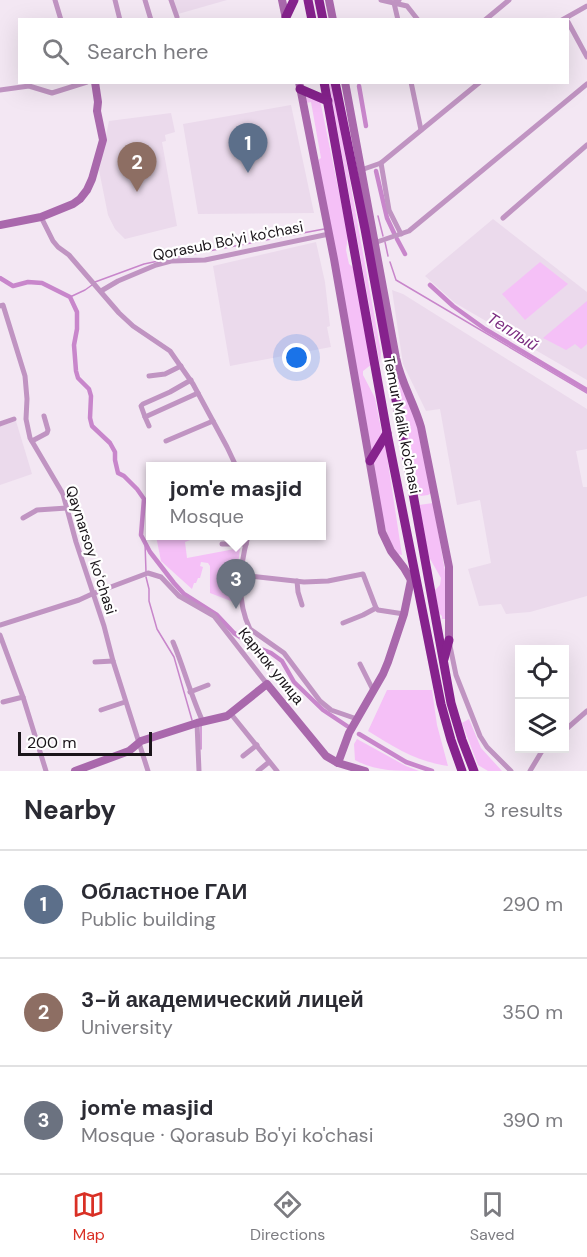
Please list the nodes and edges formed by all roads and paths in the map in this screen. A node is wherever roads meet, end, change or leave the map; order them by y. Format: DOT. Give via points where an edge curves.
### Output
graph roads {
  1 [pos="55,0"];
  2 [pos="115,0"];
  3 [pos="145,0"];
  4 [pos="171,0"];
  5 [pos="282,0"];
  6 [pos="294,0"];
  7 [pos="308,0"];
  8 [pos="319,0"];
  9 [pos="329,0"];
  10 [pos="381,0"];
  11 [pos="508,0"];
  12 [pos="397,2"];
  13 [pos="587,6"];
  14 [pos="177,17"];
  15 [pos="60,18"];
  16 [pos="120,18"];
  17 [pos="150,18"];
  18 [pos="286,18"];
  19 [pos="312,18"];
  20 [pos="323,18"];
  21 [pos="333,18"];
  22 [pos="398,18"];
  23 [pos="416,18"];
  24 [pos="486,18"];
  25 [pos="568,18"];
  26 [pos="569,27"];
  27 [pos="587,57"];
  28 [pos="30,84"];
  29 [pos="81,84"];
  30 [pos="95,84"];
  31 [pos="324,84"];
  32 [pos="335,84"];
  33 [pos="345,84"];
  34 [pos="411,84"];
  35 [pos="478,84"];
  36 [pos="587,84"];
  37 [pos="299,86"];
  38 [pos="0,90"];
  39 [pos="328,101"];
  40 [pos="421,130"];
  41 [pos="587,145"];
  42 [pos="381,163"];
  43 [pos="361,170"];
  44 [pos="41,217"];
  45 [pos="503,218"];
  46 [pos="0,225"];
  47 [pos="368,229"];
  48 [pos="329,234"];
  49 [pos="401,234"];
  50 [pos="374,243"];
  51 [pos="97,286"];
  52 [pos="385,302"];
  53 [pos="1,306"];
  54 [pos="380,313"];
  55 [pos="181,366"];
  56 [pos="149,376"];
  57 [pos="391,377"];
  58 [pos="191,380"];
  59 [pos="378,381"];
  60 [pos="198,393"];
  61 [pos="44,416"];
  62 [pos="145,417"];
  63 [pos="14,419"];
  64 [pos="213,421"];
  65 [pos="0,424"];
  66 [pos="149,426"];
  67 [pos="387,433"];
  68 [pos="32,441"];
  69 [pos="166,441"];
  70 [pos="370,461"];
  71 [pos="234,462"];
  72 [pos="67,508"];
  73 [pos="23,518"];
  74 [pos="247,540"];
  75 [pos="222,544"];
  76 [pos="246,544"];
  77 [pos="241,575"];
  78 [pos="428,578"];
  79 [pos="414,580"];
  80 [pos="297,581"];
  81 [pos="92,594"];
  82 [pos="302,606"];
  83 [pos="376,608"];
  84 [pos="404,614"];
  85 [pos="343,623"];
  86 [pos="0,625"];
  87 [pos="0,635"];
  88 [pos="449,640"];
  89 [pos="173,642"];
  90 [pos="112,661"];
  91 [pos="443,661"];
  92 [pos="95,662"];
  93 [pos="360,664"];
  94 [pos="267,684"];
  95 [pos="208,685"];
  96 [pos="373,690"];
  97 [pos="190,692"];
  98 [pos="23,697"];
  99 [pos="3,702"];
  100 [pos="125,702"];
  101 [pos="101,710"];
  102 [pos="587,711"];
  103 [pos="231,714"];
  104 [pos="200,722"];
  105 [pos="353,725"];
  106 [pos="569,727"];
  107 [pos="138,743"];
  108 [pos="257,745"];
  109 [pos="541,753"];
  110 [pos="243,756"];
  111 [pos="269,762"];
  112 [pos="338,767"];
  113 [pos="461,769"];
  114 [pos="473,769"];
  115 [pos="46,771"];
  116 [pos="75,771"];
  117 [pos="148,771"];
  118 [pos="199,771"];
  119 [pos="258,771"];
  120 [pos="277,771"];
  121 [pos="365,771"];
  122 [pos="511,771"];
  123 [pos="531,771"];
  1 -- 15 [label="street"];
  2 -- 16 [label="street"];
  3 -- 17 [label="street"];
  4 -- 14 [label="street"];
  5 -- 18 [label="street"];
  6 -- 18 [label="highway"];
  7 -- 19 [label="highway"];
  8 -- 20 [label="highway"];
  9 -- 21 [label="street"];
  10 -- 12 [label="street"];
  11 -- 24 [label="street"];
  12 -- 22 [label="street"];
  12 -- 23 [label="street" via="407,6"];
  13 -- 25 [label="street"];
  26 -- 27 [label="street"];
  28 -- 29 [label="street" via="52,93"];
  28 -- 38 [label="street"];
  30 -- 44 [label="street" via="103,140 91,183 76,202"];
  31 -- 39 [label="highway, Temur Malik ko'chasi"];
  32 -- 47 [label="highway, Temur Malik ko'chasi"];
  33 -- 43 [label="street"];
  34 -- 40 [label="street"];
  35 -- 40 [label="street"];
  36 -- 49 [label="street"];
  37 -- 39 [label="highway"];
  37 -- 48 [label="street"];
  39 -- 59 [label="highway, Temur Malik ko'chasi"];
  40 -- 42 [label="street"];
  41 -- 45 [label="street"];
  42 -- 43 [label="street"];
  42 -- 49 [label="street" via="389,210"];
  43 -- 47 [label="street"];
  44 -- 46 [label="street"];
  44 -- 51 [label="street" via="53,241"];
  47 -- 50 [label="street"];
  47 -- 54 [label="highway, Temur Malik ko'chasi"];
  48 -- 51 [label="street, Qorasub Bo'yi ko'chasi" via="205,260 171,261"];
  48 -- 70 [label="street"];
  49 -- 50 [label="street"];
  50 -- 52 [label="street"];
  51 -- 55 [label="street" via="119,313 168,349"];
  52 -- 54 [label="street"];
  52 -- 88 [label="street" via="401,377 421,427 448,567"];
  53 -- 68 [label="street, Qaynarsoy koʻchasi" via="25,376 26,419"];
  54 -- 57 [label="highway, Temur Malik ko'chasi"];
  55 -- 56 [label="street"];
  55 -- 58 [label="street"];
  57 -- 59 [label="highway" via="383,374"];
  57 -- 78 [label="highway, Temur Malik ko'chasi"];
  58 -- 60 [label="street"];
  58 -- 62 [label="street" via="142,404"];
  59 -- 67 [label="highway, Temur Malik ko'chasi"];
  60 -- 62 [label="street"];
  60 -- 64 [label="street"];
  61 -- 68 [label="street" via="47,433"];
  62 -- 66 [label="street"];
  63 -- 65 [label="street"];
  64 -- 69 [label="street"];
  64 -- 71 [label="street"];
  67 -- 70 [label="highway"];
  67 -- 79 [label="highway, Temur Malik ko'chasi"];
  68 -- 72 [label="street, Qaynarsoy koʻchasi"];
  70 -- 79 [label="street" via="382,532 391,551"];
  72 -- 73 [label="street" via="37,510"];
  72 -- 81 [label="street, Qaynarsoy koʻchasi"];
  74 -- 76 [label="street"];
  75 -- 76 [label="street"];
  76 -- 77 [label="street"];
  77 -- 80 [label="street"];
  77 -- 105 [label="street" via="242,604 250,629 284,653 320,702"];
  78 -- 79 [label="highway"];
  78 -- 91 [label="highway, Temur Malik ko'chasi"];
  79 -- 84 [label="street"];
  79 -- 113 [label="highway, Temur Malik ko'chasi" via="443,710"];
  80 -- 82 [label="street"];
  80 -- 83 [label="street" via="363,574"];
  81 -- 86 [label="street"];
  81 -- 90 [label="street, Qaynarsoy koʻchasi"];
  81 -- 94 [label="street, Карнок улица" via="147,574 161,577 179,596 214,616"];
  83 -- 84 [label="street"];
  83 -- 85 [label="street"];
  84 -- 96 [label="street" via="388,662"];
  87 -- 98 [label="street"];
  88 -- 91 [label="highway"];
  88 -- 122 [label="street" via="456,675 480,736"];
  89 -- 97 [label="street"];
  90 -- 92 [label="street"];
  90 -- 100 [label="street, Qaynarsoy koʻchasi"];
  91 -- 114 [label="highway, Temur Malik ko'chasi" via="454,715"];
  93 -- 96 [label="street"];
  94 -- 103 [label="street"];
  94 -- 112 [label="street, Карнок улица"];
  95 -- 97 [label="street"];
  96 -- 105 [label="street"];
  97 -- 104 [label="street"];
  98 -- 99 [label="street"];
  98 -- 115 [label="street"];
  100 -- 101 [label="street"];
  100 -- 107 [label="street, Qaynarsoy koʻchasi"];
  102 -- 106 [label="street"];
  103 -- 104 [label="street"];
  103 -- 108 [label="street"];
  104 -- 107 [label="street"];
  104 -- 118 [label="street"];
  105 -- 112 [label="street"];
  107 -- 116 [label="street" via="125,753"];
  107 -- 117 [label="street, Qaynarsoy koʻchasi"];
  108 -- 110 [label="street"];
  108 -- 111 [label="street"];
  109 -- 123 [label="street"];
  111 -- 119 [label="street"];
  111 -- 120 [label="street"];
  112 -- 121 [label="street"];
}
